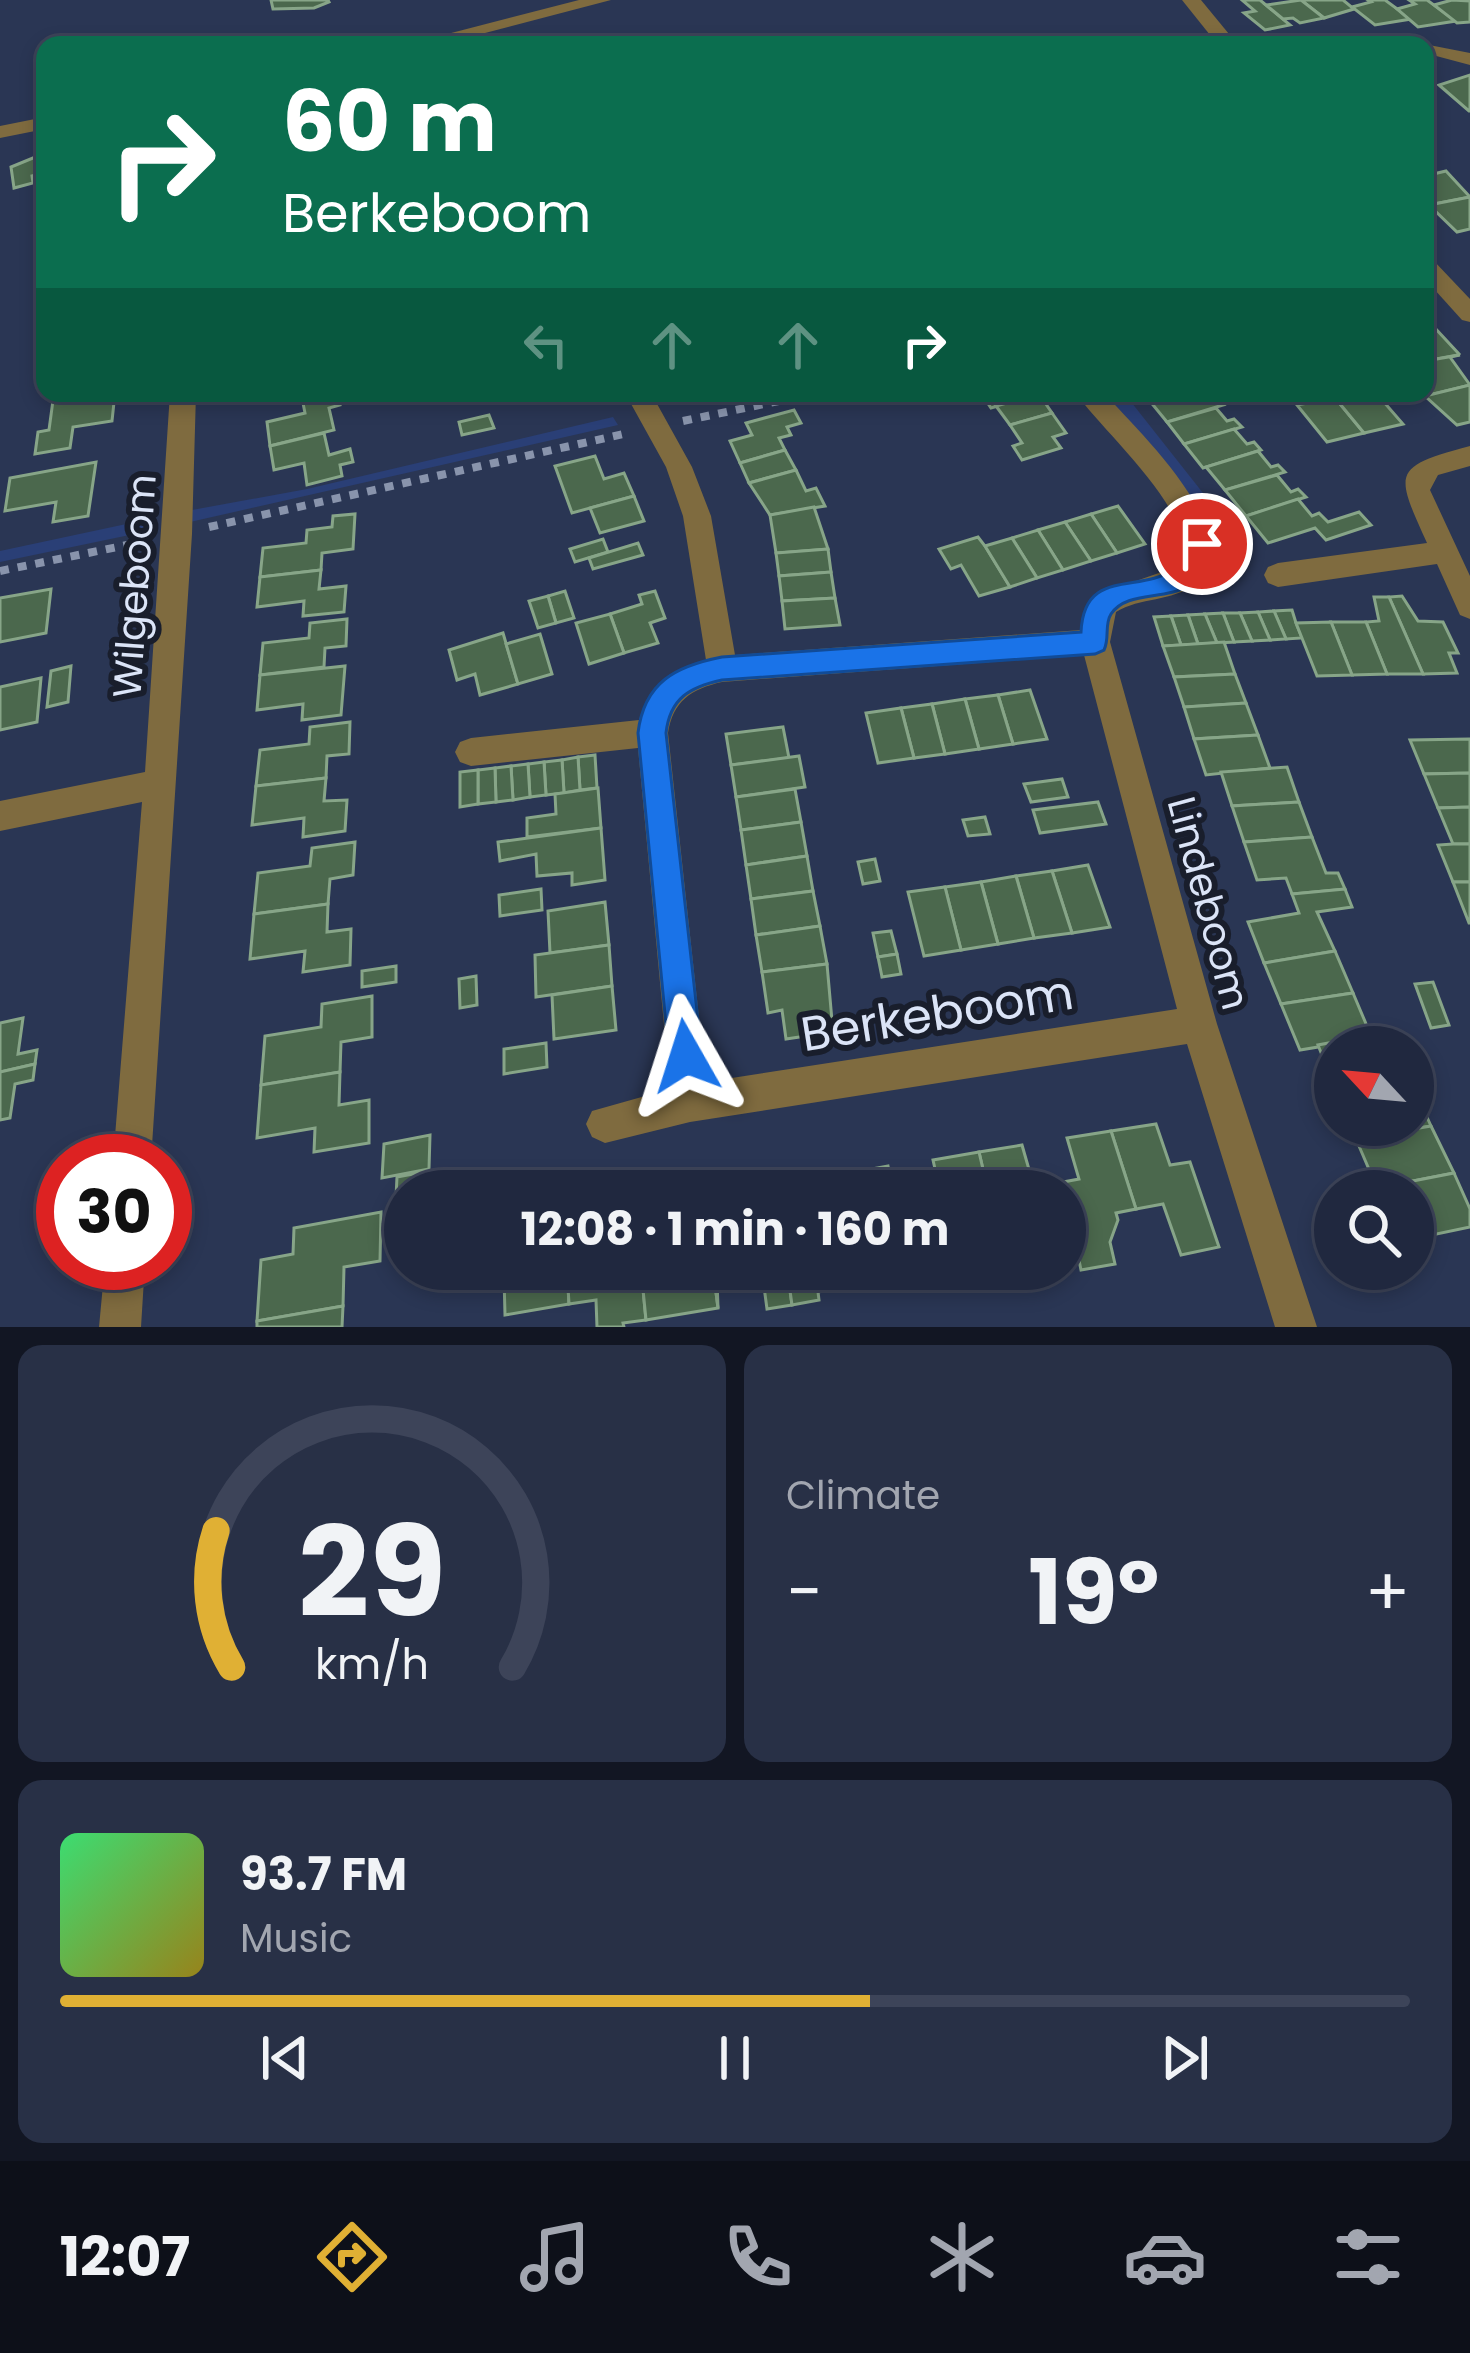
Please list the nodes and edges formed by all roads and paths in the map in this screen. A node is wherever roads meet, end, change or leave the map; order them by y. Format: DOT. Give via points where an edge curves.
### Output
graph roads {
  1 [pos="602,0"];
  2 [pos="1191,0"];
  3 [pos="452,36"];
  4 [pos="1221,36"];
  5 [pos="1434,49"];
  6 [pos="1470,58"];
  7 [pos="36,125"];
  8 [pos="0,132"];
  9 [pos="1434,276"];
  10 [pos="1470,314"];
  11 [pos="183,402"];
  12 [pos="642,402"];
  13 [pos="775,402"];
  14 [pos="1096,402"];
  15 [pos="653,428"];
  16 [pos="1470,456"];
  17 [pos="178,534"];
  18 [pos="1444,552"];
  19 [pos="0,572"];
  20 [pos="1278,575"];
  21 [pos="1470,607"];
  22 [pos="1095,642"];
  23 [pos="722,669"];
  24 [pos="652,733"];
  25 [pos="471,752"];
  26 [pos="160,784"];
  27 [pos="0,816"];
  28 [pos="1198,1024"];
  29 [pos="690,1103"];
  30 [pos="604,1124"];
  31 [pos="134,1134"];
  32 [pos="123,1290"];
  33 [pos="120,1327"];
  34 [pos="1296,1327"];
  1 -- 3 [label="street"];
  2 -- 4 [label="street"];
  5 -- 6 [label="street"];
  7 -- 8 [label="street"];
  9 -- 10 [label="street"];
  11 -- 17 [label="street, Wilgeboom"];
  12 -- 15 [label="street"];
  13 -- 15 [label="path"];
  14 -- 22 [label="street" via="1176,498 1202,544 1180,580 1113,596 1100,608"];
  15 -- 17 [label="path"];
  15 -- 23 [label="street" via="678,465 709,560"];
  16 -- 18 [label="street" via="1419,475 1417,490"];
  17 -- 19 [label="path"];
  17 -- 26 [label="street, Wilgeboom"];
  18 -- 20 [label="street"];
  18 -- 21 [label="street"];
  22 -- 23 [label="street"];
  22 -- 28 [label="street, Lindeboom"];
  23 -- 24 [label="street" via="690,675 668,691"];
  24 -- 25 [label="street"];
  24 -- 29 [label="street"];
  26 -- 27 [label="street"];
  26 -- 31 [label="street, Wilgeboom"];
  28 -- 29 [label="street, Berkeboom"];
  28 -- 34 [label="street, Lindeboom"];
  29 -- 30 [label="street, Berkeboom"];
  32 -- 33 [label="street"];
}
